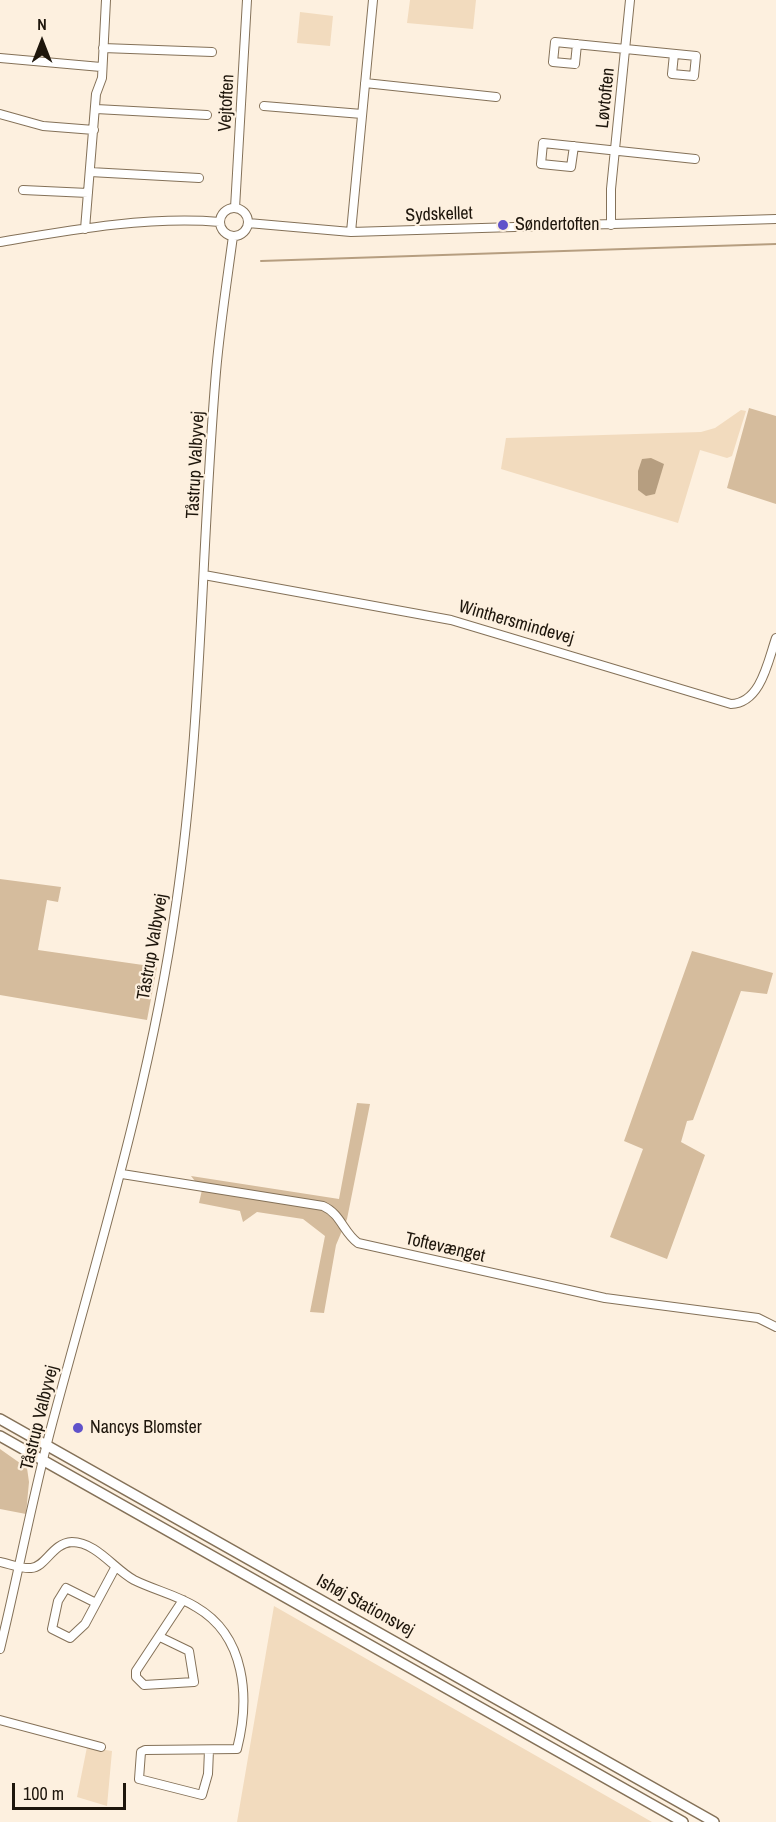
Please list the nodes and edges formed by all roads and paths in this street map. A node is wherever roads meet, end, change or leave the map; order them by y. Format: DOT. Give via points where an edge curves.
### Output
graph roads {
  1 [pos="100,0"];
  2 [pos="106,0"];
  3 [pos="247,0"];
  4 [pos="373,0"];
  5 [pos="630,0"];
  6 [pos="577,44"];
  7 [pos="103,48"];
  8 [pos="626,49"];
  9 [pos="212,52"];
  10 [pos="674,54"];
  11 [pos="0,58"];
  12 [pos="101,67"];
  13 [pos="365,83"];
  14 [pos="496,96"];
  15 [pos="264,106"];
  16 [pos="96,109"];
  17 [pos="0,114"];
  18 [pos="362,114"];
  19 [pos="207,115"];
  20 [pos="94,130"];
  21 [pos="573,146"];
  22 [pos="616,150"];
  23 [pos="695,159"];
  24 [pos="90,172"];
  25 [pos="199,178"];
  26 [pos="23,190"];
  27 [pos="88,193"];
  28 [pos="235,208"];
  29 [pos="776,219"];
  30 [pos="220,222"];
  31 [pos="248,223"];
  32 [pos="611,225"];
  33 [pos="85,229"];
  34 [pos="351,232"];
  35 [pos="233,236"];
  36 [pos="0,242"];
  37 [pos="204,576"];
  38 [pos="776,638"];
  39 [pos="122,1174"];
  40 [pos="776,1327"];
  41 [pos="0,1419"];
  42 [pos="0,1436"];
  43 [pos="47,1446"];
  44 [pos="44,1461"];
  45 [pos="0,1562"];
  46 [pos="20,1566"];
  47 [pos="115,1568"];
  48 [pos="183,1600"];
  49 [pos="96,1603"];
  50 [pos="160,1637"];
  51 [pos="0,1647"];
  52 [pos="0,1720"];
  53 [pos="101,1748"];
  54 [pos="209,1749"];
  55 [pos="683,1822"];
  56 [pos="714,1822"];
  1 -- 2 [label="street"];
  2 -- 7 [label="street"];
  3 -- 28 [label="street, Vejtoften"];
  4 -- 13 [label="street"];
  5 -- 8 [label="street, Løvtoften"];
  6 -- 8 [label="street, Løvtoften"];
  7 -- 9 [label="street"];
  7 -- 12 [label="street"];
  8 -- 10 [label="street, Løvtoften"];
  8 -- 22 [label="street, Løvtoften"];
  11 -- 12 [label="street"];
  12 -- 16 [label="street"];
  13 -- 14 [label="street"];
  13 -- 18 [label="street"];
  15 -- 18 [label="street"];
  16 -- 19 [label="street"];
  16 -- 20 [label="street"];
  17 -- 20 [label="street" via="43,126"];
  18 -- 34 [label="street"];
  20 -- 24 [label="street"];
  21 -- 21 [label="street, Løvtoften" via="571,167 541,164 543,143"];
  21 -- 22 [label="street, Løvtoften"];
  22 -- 23 [label="street, Løvtoften"];
  22 -- 32 [label="street, Løvtoften"];
  24 -- 25 [label="street"];
  24 -- 27 [label="street"];
  26 -- 27 [label="street"];
  27 -- 33 [label="street"];
  28 -- 30 [label="street" via="225,211"];
  28 -- 31 [label="street" via="246,215"];
  29 -- 32 [label="street, Sydskellet"];
  30 -- 33 [label="street"];
  30 -- 35 [label="street" via="225,233"];
  31 -- 34 [label="street, Sydskellet"];
  31 -- 35 [label="street" via="241,234"];
  32 -- 34 [label="street, Sydskellet"];
  33 -- 36 [label="street"];
  35 -- 37 [label="street, Tåstrup Valbyvej" via="216,372"];
  37 -- 38 [label="street, Winthersmindevej" via="451,620 731,704 739,704 753,692"];
  37 -- 39 [label="street, Tåstrup Valbyvej" via="187,830 166,964"];
  39 -- 40 [label="street, Toftevænget" via="323,1206 339,1217 348,1236 358,1243 529,1283 605,1298 758,1318"];
  39 -- 43 [label="street, Tåstrup Valbyvej"];
  41 -- 43 [label="main road, Ishøj Stationsvej"];
  42 -- 44 [label="main road, Ishøj Stationsvej"];
  43 -- 44 [label="street, Tåstrup Valbyvej"];
  43 -- 56 [label="main road, Ishøj Stationsvej"];
  44 -- 46 [label="street, Tåstrup Valbyvej"];
  44 -- 55 [label="main road, Ishøj Stationsvej"];
  45 -- 46 [label="street"];
  46 -- 47 [label="street" via="36,1567 55,1548 72,1542 93,1549"];
  46 -- 51 [label="street, Tåstrup Valbyvej"];
  47 -- 48 [label="street"];
  47 -- 49 [label="street"];
  48 -- 50 [label="street"];
  48 -- 54 [label="street" via="207,1615 227,1635 243,1683 242,1729 237,1749"];
  49 -- 49 [label="street" via="85,1624 70,1638 52,1629 58,1601 66,1588"];
  50 -- 50 [label="street" via="136,1671 139,1682 194,1682 189,1652"];
  52 -- 53 [label="street"];
  54 -- 54 [label="street" via="145,1750 141,1752 139,1779 202,1795"];
}
